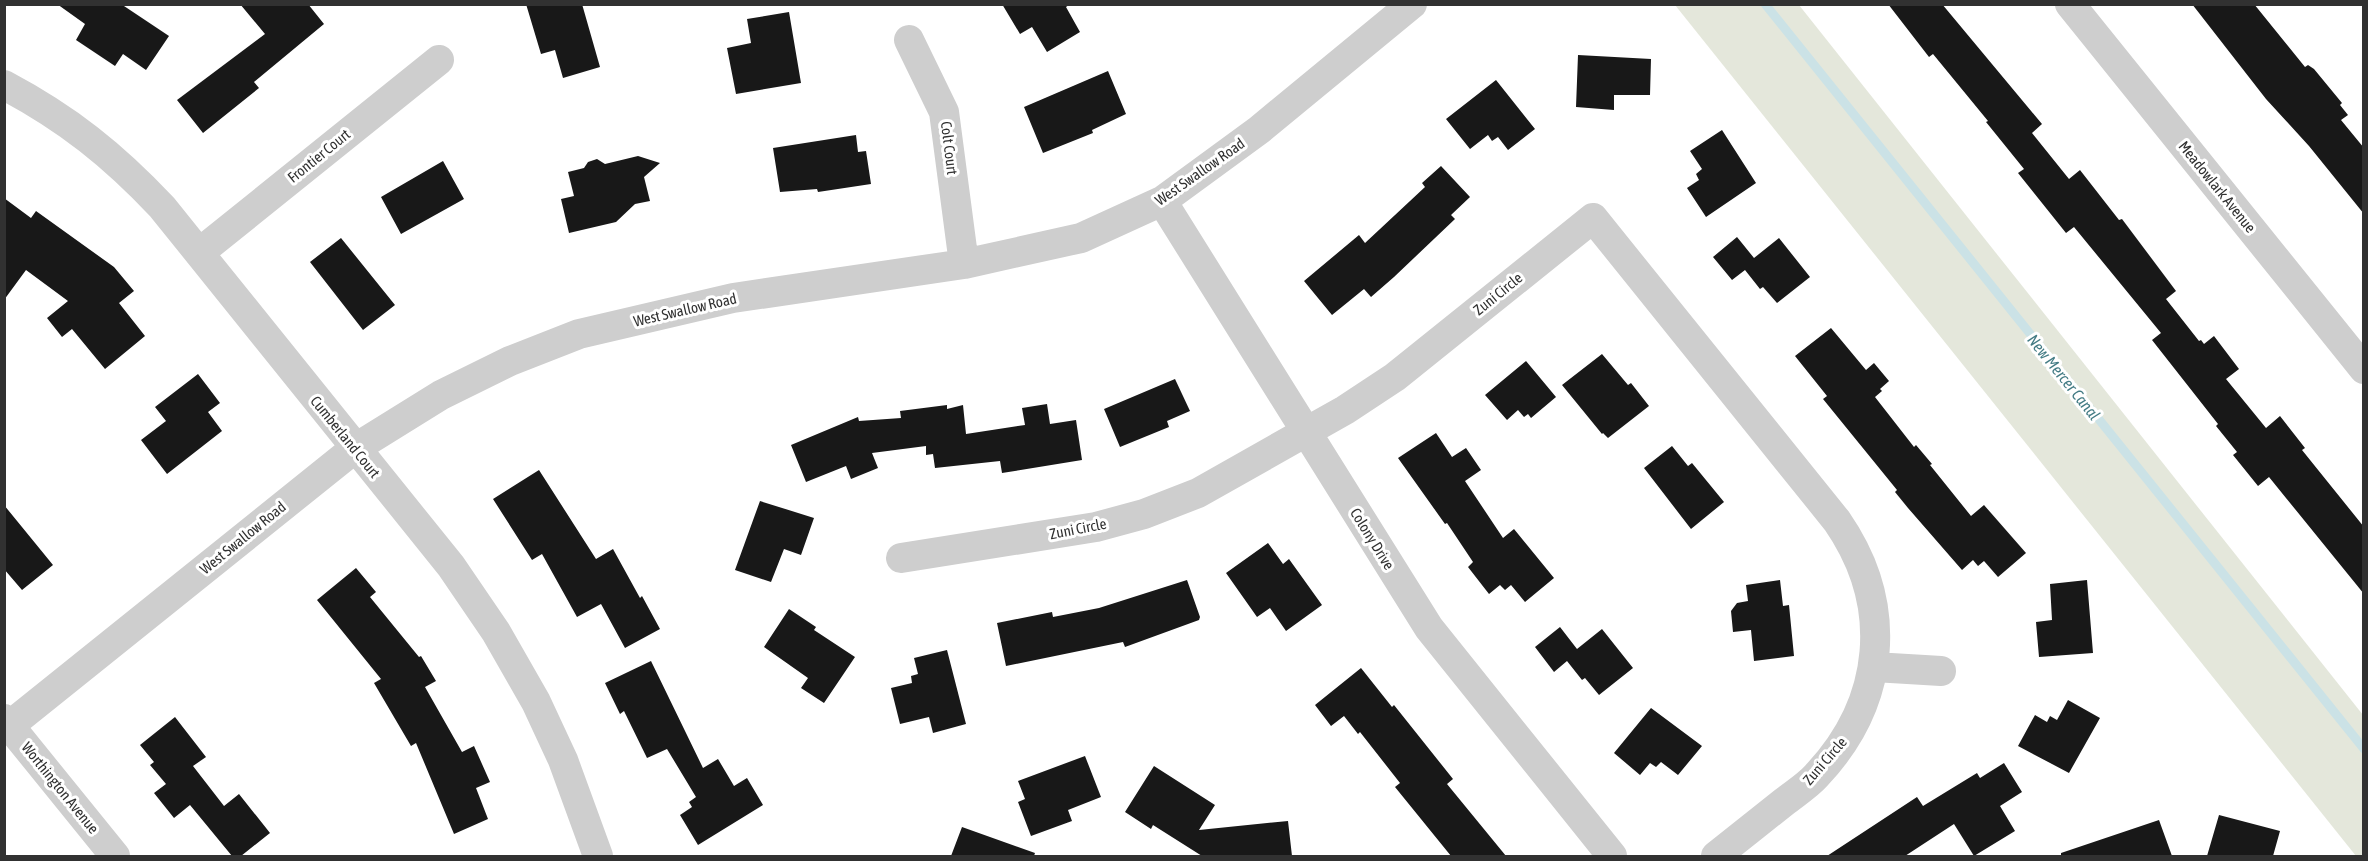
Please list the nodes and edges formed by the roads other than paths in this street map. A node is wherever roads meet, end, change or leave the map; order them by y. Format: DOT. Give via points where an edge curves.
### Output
graph roads {
  1 [pos="1412,4"];
  2 [pos="2070,4"];
  3 [pos="909,40"];
  4 [pos="439,60"];
  5 [pos="4,86"];
  6 [pos="1162,201"];
  7 [pos="199,253"];
  8 [pos="964,264"];
  9 [pos="2364,369"];
  10 [pos="1306,433"];
  11 [pos="354,449"];
  12 [pos="901,558"];
  13 [pos="1874,667"];
  14 [pos="1941,671"];
  15 [pos="6,725"];
  16 [pos="115,856"];
  17 [pos="598,856"];
  18 [pos="1612,856"];
  19 [pos="1716,856"];
  1 -- 6 [label="street, West Swallow Road" via="1259,130"];
  2 -- 9 [label="street, Meadowlark Avenue"];
  3 -- 8 [label="street, Colt Court" via="944,112"];
  4 -- 7 [label="street, Frontier Court"];
  5 -- 7 [label="street, Cumberland Court" via="51,111 120,164"];
  6 -- 8 [label="street, West Swallow Road" via="1081,238"];
  6 -- 10 [label="street, Colony Drive"];
  7 -- 11 [label="street, Cumberland Court"];
  8 -- 11 [label="street, West Swallow Road" via="733,298 579,334 510,361 441,395"];
  10 -- 12 [label="street, Zuni Circle" via="1198,493 1144,514 1096,527"];
  10 -- 13 [label="street, Zuni Circle" via="1395,377 1593,218 1848,537 1872,600 1876,633"];
  10 -- 18 [label="street, Colony Drive" via="1429,628"];
  11 -- 15 [label="street, West Swallow Road"];
  11 -- 17 [label="street, Cumberland Court" via="451,566 496,632 563,760"];
  13 -- 14 [label="street"];
  13 -- 19 [label="street, Zuni Circle" via="1862,706 1836,753 1814,778"];
  15 -- 16 [label="street, Worthington Avenue"];
}
